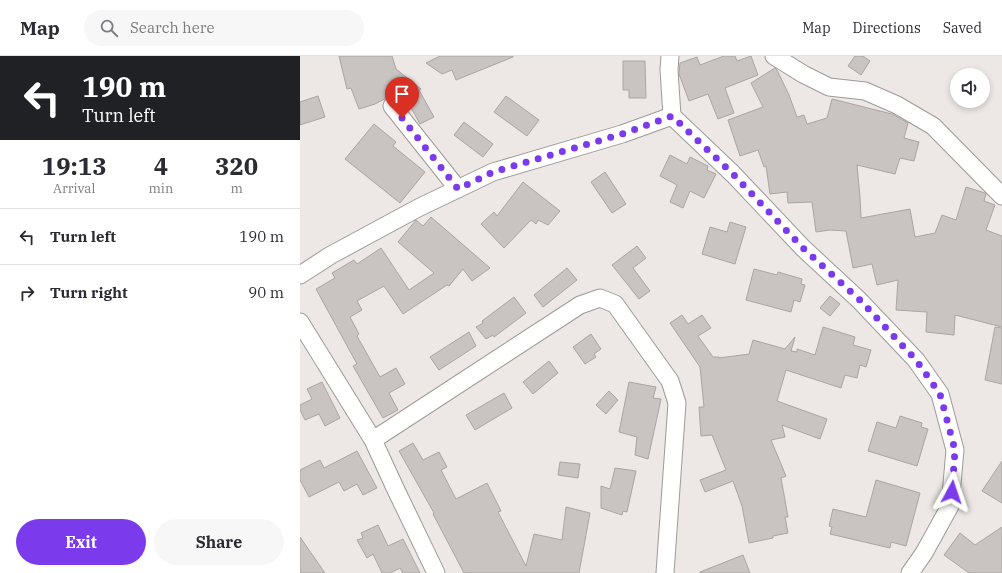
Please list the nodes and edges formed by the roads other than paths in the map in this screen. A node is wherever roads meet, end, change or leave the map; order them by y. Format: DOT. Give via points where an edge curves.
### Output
graph roads {
  1 [pos="670,56"];
  2 [pos="774,56"];
  3 [pos="392,106"];
  4 [pos="672,116"];
  5 [pos="458,189"];
  6 [pos="1002,196"];
  7 [pos="300,275"];
  8 [pos="300,322"];
  9 [pos="374,440"];
  10 [pos="436,573"];
  11 [pos="665,573"];
  12 [pos="910,573"];
  1 -- 4 [label="street"];
  2 -- 6 [label="street" via="829,87 866,91 897,105 932,126"];
  3 -- 5 [label="street"];
  4 -- 5 [label="street" via="622,134 493,172"];
  4 -- 12 [label="street" via="733,174 803,248 860,300 916,360 940,394 955,450 950,506"];
  5 -- 7 [label="street" via="418,208"];
  8 -- 9 [label="street"];
  9 -- 10 [label="street"];
  9 -- 11 [label="street" via="580,304 600,298 615,304 670,381 677,403"];
}
